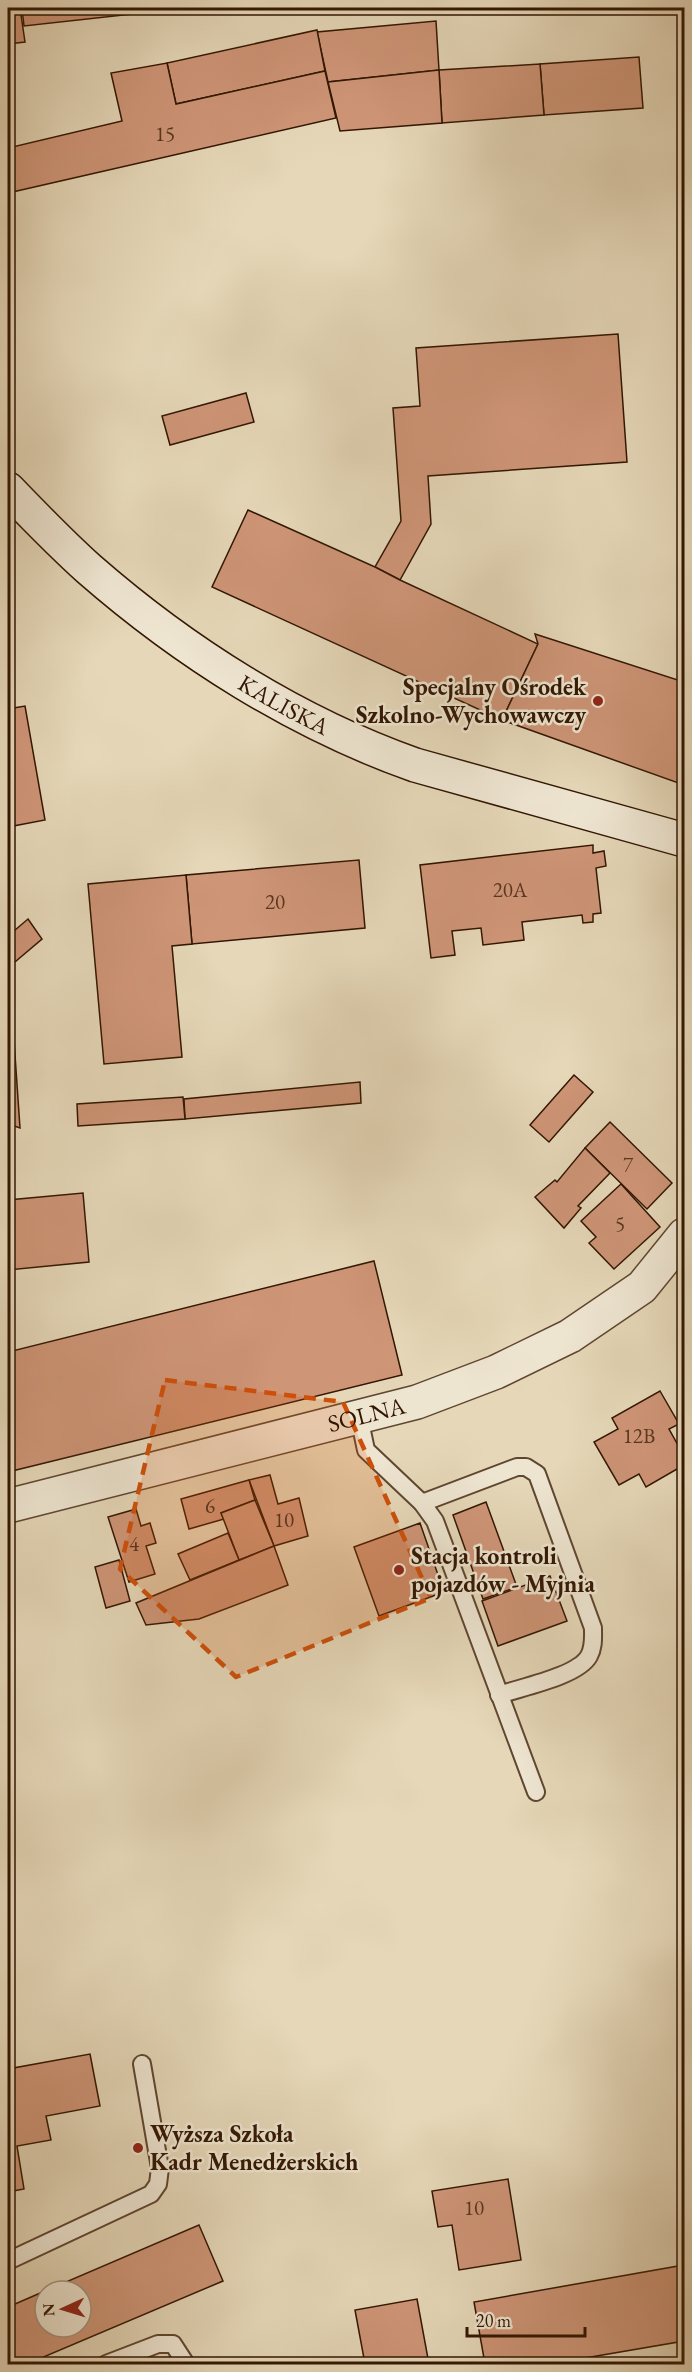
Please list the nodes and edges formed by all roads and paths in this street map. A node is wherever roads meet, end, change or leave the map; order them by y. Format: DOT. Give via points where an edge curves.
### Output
graph roads {
  1 [pos="8,489"];
  2 [pos="684,840"];
  3 [pos="684,1235"];
  4 [pos="359,1417"];
  5 [pos="422,1503"];
  6 [pos="8,1506"];
  7 [pos="499,1695"];
  8 [pos="536,1792"];
  9 [pos="142,2064"];
  10 [pos="8,2261"];
  11 [pos="106,2364"];
  12 [pos="186,2364"];
  1 -- 2 [label="street, KALISKA" via="88,568 134,606 207,658 311,720 415,765"];
  3 -- 4 [label="street, SOLNA" via="642,1287 570,1336 447,1391"];
  4 -- 5 [label="lane" via="366,1450"];
  4 -- 6 [label="street, SOLNA"];
  5 -- 7 [label="lane" via="435,1521"];
  5 -- 7 [label="lane" via="517,1467 537,1474 593,1628 594,1644 590,1655 576,1669"];
  7 -- 8 [label="lane"];
  9 -- 10 [label="lane" via="160,2168 158,2184 151,2194"];
  11 -- 12 [label="lane" via="158,2344 173,2344"];
}
